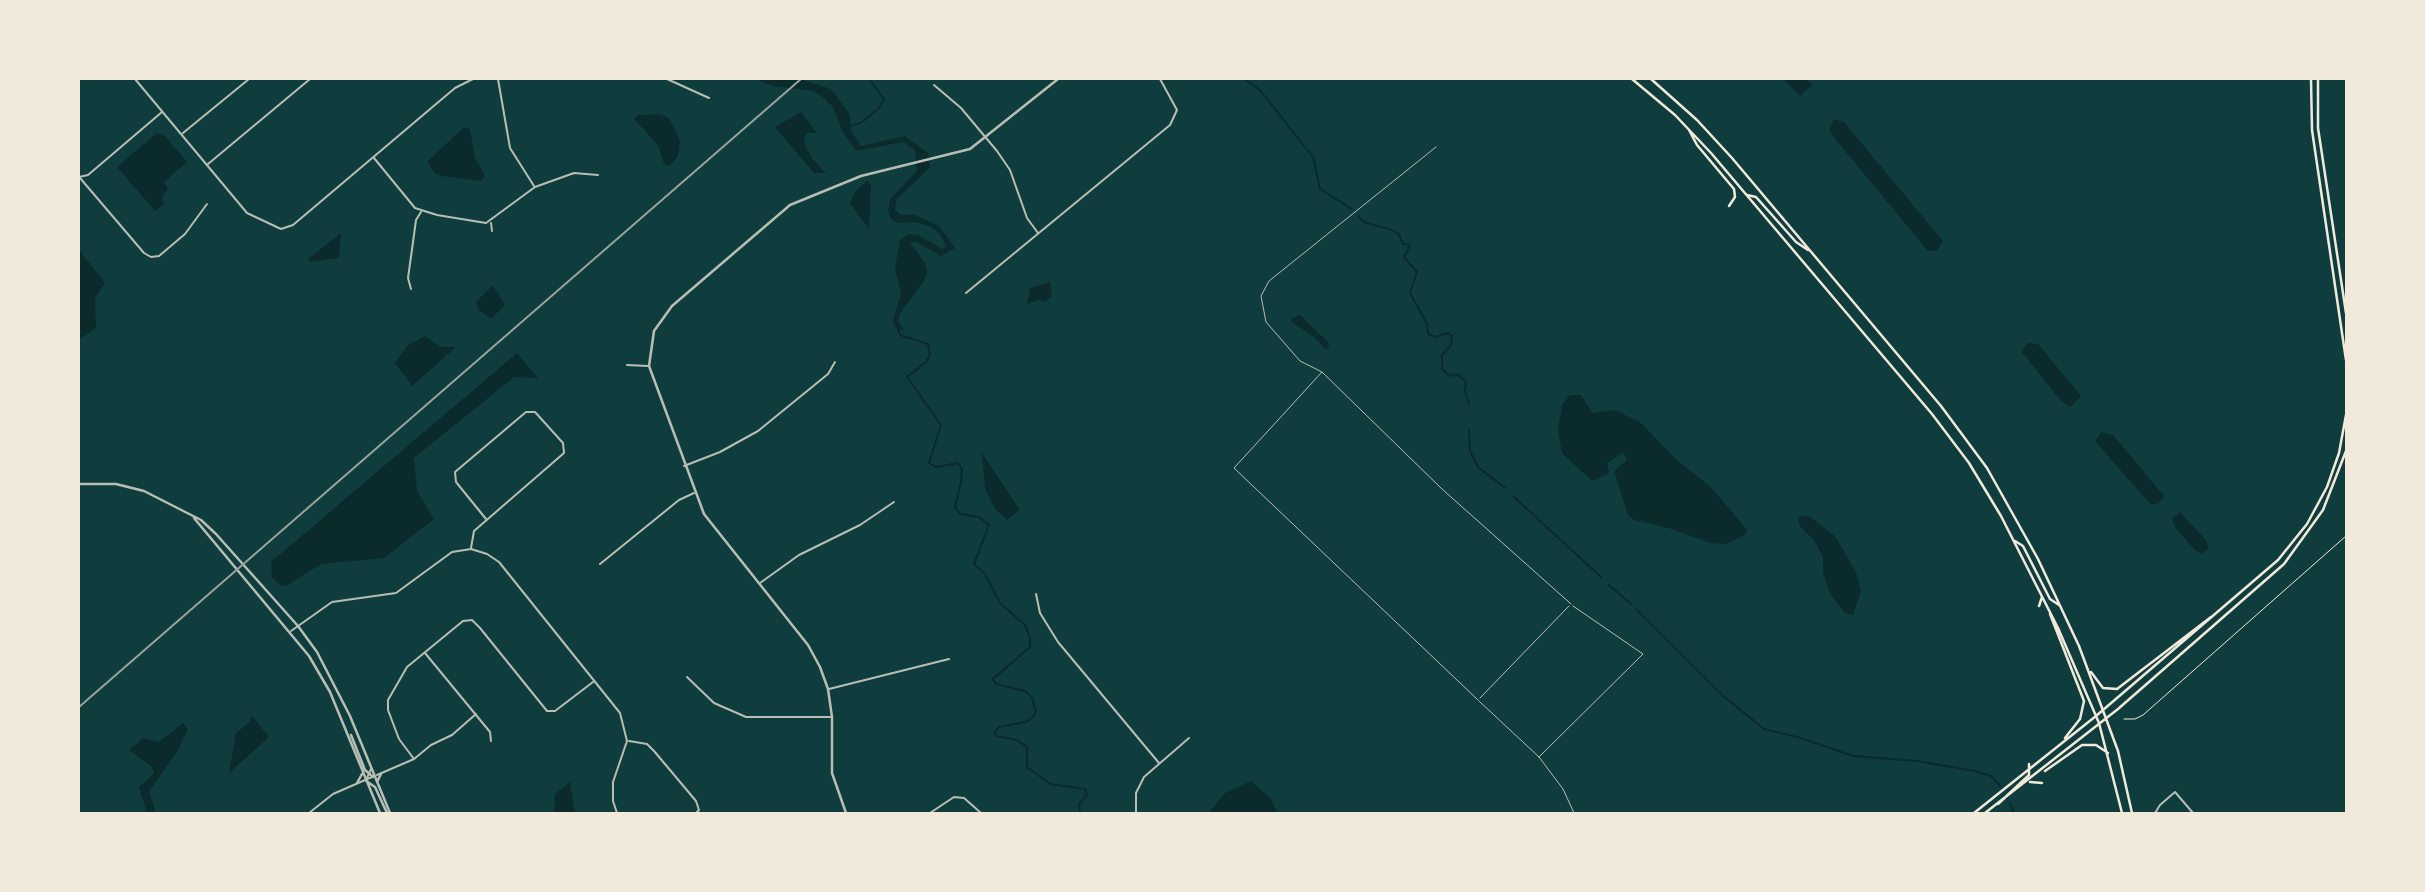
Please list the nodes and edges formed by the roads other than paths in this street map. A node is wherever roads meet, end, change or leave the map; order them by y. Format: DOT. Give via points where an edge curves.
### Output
graph roads {
  1 [pos="249,79"];
  2 [pos="310,79"];
  3 [pos="473,79"];
  4 [pos="498,79"];
  5 [pos="574,79"];
  6 [pos="607,79"];
  7 [pos="667,79"];
  8 [pos="1058,79"];
  9 [pos="1160,79"];
  10 [pos="1632,79"];
  11 [pos="1651,79"];
  12 [pos="2311,79"];
  13 [pos="2318,79"];
  14 [pos="137,80"];
  15 [pos="934,85"];
  16 [pos="709,99"];
  17 [pos="163,111"];
  18 [pos="1687,127"];
  19 [pos="182,134"];
  20 [pos="987,139"];
  21 [pos="1436,148"];
  22 [pos="373,157"];
  23 [pos="207,164"];
  24 [pos="598,175"];
  25 [pos="79,177"];
  26 [pos="535,187"];
  27 [pos="1747,195"];
  28 [pos="207,204"];
  29 [pos="1729,206"];
  30 [pos="422,211"];
  31 [pos="491,222"];
  32 [pos="492,232"];
  33 [pos="1039,234"];
  34 [pos="1810,252"];
  35 [pos="411,289"];
  36 [pos="966,293"];
  37 [pos="2346,313"];
  38 [pos="2346,360"];
  39 [pos="835,362"];
  40 [pos="627,365"];
  41 [pos="649,366"];
  42 [pos="1322,372"];
  43 [pos="2346,415"];
  44 [pos="2346,451"];
  45 [pos="684,466"];
  46 [pos="79,484"];
  47 [pos="695,492"];
  48 [pos="894,502"];
  49 [pos="194,518"];
  50 [pos="486,519"];
  51 [pos="2015,541"];
  52 [pos="471,549"];
  53 [pos="600,564"];
  54 [pos="759,584"];
  55 [pos="1036,594"];
  56 [pos="2041,594"];
  57 [pos="1571,604"];
  58 [pos="2060,605"];
  59 [pos="2039,606"];
  60 [pos="2050,611"];
  61 [pos="2214,615"];
  62 [pos="298,626"];
  63 [pos="291,631"];
  64 [pos="424,652"];
  65 [pos="949,659"];
  66 [pos="2088,668"];
  67 [pos="687,677"];
  68 [pos="594,680"];
  69 [pos="828,690"];
  70 [pos="1478,700"];
  71 [pos="2103,709"];
  72 [pos="476,714"];
  73 [pos="2096,716"];
  74 [pos="832,717"];
  75 [pos="2107,719"];
  76 [pos="2099,723"];
  77 [pos="348,731"];
  78 [pos="1189,738"];
  79 [pos="491,741"];
  80 [pos="627,741"];
  81 [pos="2063,741"];
  82 [pos="2109,753"];
  83 [pos="1539,757"];
  84 [pos="414,759"];
  85 [pos="1159,763"];
  86 [pos="2029,764"];
  87 [pos="370,768"];
  88 [pos="362,770"];
  89 [pos="2042,772"];
  90 [pos="381,774"];
  91 [pos="371,776"];
  92 [pos="368,780"];
  93 [pos="357,783"];
  94 [pos="2027,783"];
  95 [pos="2042,783"];
  96 [pos="377,785"];
  97 [pos="369,789"];
  98 [pos="1995,807"];
  99 [pos="309,813"];
  100 [pos="380,813"];
  101 [pos="388,813"];
  102 [pos="617,813"];
  103 [pos="695,813"];
  104 [pos="846,813"];
  105 [pos="930,813"];
  106 [pos="981,813"];
  107 [pos="1136,813"];
  108 [pos="1574,813"];
  109 [pos="1975,813"];
  110 [pos="1985,813"];
  111 [pos="2122,813"];
  112 [pos="2132,813"];
  113 [pos="2155,813"];
  114 [pos="2193,813"];
  1 -- 19 [label="street"];
  2 -- 23 [label="street"];
  3 -- 22 [label="street" via="455,88"];
  4 -- 26 [label="street" via="510,148"];
  5 -- 6 [label="street"];
  7 -- 16 [label="street"];
  8 -- 20 [label="street"];
  9 -- 33 [label="street" via="1177,110 1170,125"];
  10 -- 18 [label="main road"];
  11 -- 34 [label="main road" via="1713,136"];
  12 -- 38 [label="main road" via="2312,130"];
  13 -- 37 [label="main road" via="2318,128"];
  14 -- 17 [label="street"];
  15 -- 20 [label="street"];
  17 -- 19 [label="street"];
  17 -- 25 [label="street" via="88,175"];
  18 -- 27 [label="main road"];
  18 -- 29 [label="main road" via="1734,189"];
  19 -- 23 [label="street"];
  20 -- 33 [label="street" via="1010,170 1027,218"];
  20 -- 41 [label="street" via="964,152 860,176 790,205 663,317 654,331"];
  21 -- 42 [label="lane" via="1269,281 1261,296 1266,322 1300,362"];
  22 -- 23 [label="street" via="293,225 281,229 247,213"];
  22 -- 30 [label="street" via="408,202"];
  24 -- 26 [label="street" via="574,173"];
  25 -- 28 [label="street" via="151,257 159,256 185,234"];
  26 -- 31 [label="street"];
  27 -- 34 [label="main road" via="1756,197"];
  27 -- 51 [label="main road" via="1952,439"];
  30 -- 31 [label="street"];
  30 -- 35 [label="street" via="416,220 411,254"];
  31 -- 32 [label="street"];
  33 -- 36 [label="street"];
  34 -- 58 [label="main road" via="1976,450 2024,531"];
  39 -- 45 [label="street" via="828,374 758,431"];
  40 -- 41 [label="street"];
  41 -- 45 [label="street"];
  42 -- 57 [label="lane" via="1442,489"];
  42 -- 70 [label="lane" via="1234,468"];
  43 -- 61 [label="main road" via="2333,472 2307,524 2278,560"];
  44 -- 75 [label="main road" via="2323,510 2284,564"];
  45 -- 47 [label="street"];
  46 -- 49 [label="street" via="116,484 144,491"];
  47 -- 53 [label="street"];
  47 -- 54 [label="street" via="704,514"];
  48 -- 54 [label="street" via="860,525 799,555"];
  49 -- 62 [label="street" via="216,534"];
  49 -- 63 [label="street"];
  50 -- 50 [label="street" via="564,453 563,443 535,412 526,412 455,472 456,482"];
  50 -- 52 [label="street" via="474,531"];
  51 -- 56 [label="main road"];
  51 -- 58 [label="main road" via="2023,546 2050,599"];
  52 -- 62 [label="street" via="447,554 396,593 332,601"];
  52 -- 68 [label="street" via="499,562"];
  54 -- 69 [label="street" via="808,645"];
  55 -- 85 [label="street" via="1040,613 1058,642"];
  56 -- 59 [label="main road"];
  56 -- 60 [label="main road"];
  57 -- 70 [label="lane"];
  57 -- 83 [label="lane" via="1643,654"];
  58 -- 66 [label="main road"];
  60 -- 73 [label="main road"];
  60 -- 81 [label="main road" via="2084,704 2080,719"];
  61 -- 66 [label="main road" via="2117,689 2102,688"];
  61 -- 71 [label="main road"];
  62 -- 63 [label="street"];
  62 -- 87 [label="street" via="337,687"];
  63 -- 77 [label="street" via="322,677"];
  64 -- 68 [label="street" via="463,621 472,620 547,710 555,711"];
  64 -- 72 [label="street"];
  64 -- 84 [label="street" via="407,667 387,710"];
  65 -- 69 [label="street"];
  66 -- 71 [label="main road"];
  67 -- 74 [label="street" via="714,703 746,717"];
  68 -- 80 [label="street" via="620,713"];
  69 -- 74 [label="street"];
  70 -- 83 [label="lane"];
  71 -- 73 [label="main road"];
  71 -- 75 [label="main road"];
  72 -- 79 [label="street" via="491,732"];
  72 -- 84 [label="street"];
  73 -- 76 [label="main road"];
  73 -- 81 [label="main road"];
  74 -- 104 [label="street" via="832,773"];
  75 -- 76 [label="main road"];
  75 -- 112 [label="main road"];
  76 -- 82 [label="main road"];
  76 -- 89 [label="main road"];
  77 -- 88 [label="street"];
  77 -- 91 [label="street"];
  78 -- 85 [label="street"];
  80 -- 102 [label="street" via="613,782"];
  80 -- 103 [label="street" via="647,744 654,751 696,801 699,810"];
  81 -- 86 [label="main road" via="2039,762"];
  82 -- 89 [label="main road" via="2096,745 2082,745"];
  82 -- 111 [label="main road"];
  83 -- 108 [label="lane"];
  84 -- 90 [label="street"];
  85 -- 107 [label="street" via="1136,793"];
  86 -- 98 [label="main road" via="2029,775"];
  86 -- 109 [label="main road"];
  87 -- 90 [label="street"];
  87 -- 91 [label="street"];
  88 -- 92 [label="street"];
  88 -- 93 [label="street"];
  89 -- 94 [label="main road"];
  90 -- 91 [label="street"];
  90 -- 96 [label="street"];
  91 -- 92 [label="street"];
  91 -- 96 [label="street"];
  92 -- 93 [label="street"];
  92 -- 97 [label="street"];
  92 -- 101 [label="street"];
  93 -- 97 [label="street"];
  93 -- 99 [label="street"];
  94 -- 95 [label="main road"];
  94 -- 98 [label="main road"];
  96 -- 101 [label="street"];
  97 -- 100 [label="street"];
  98 -- 110 [label="main road"];
  105 -- 106 [label="street" via="954,797 964,798"];
  113 -- 114 [label="street" via="2175,792"];
}
